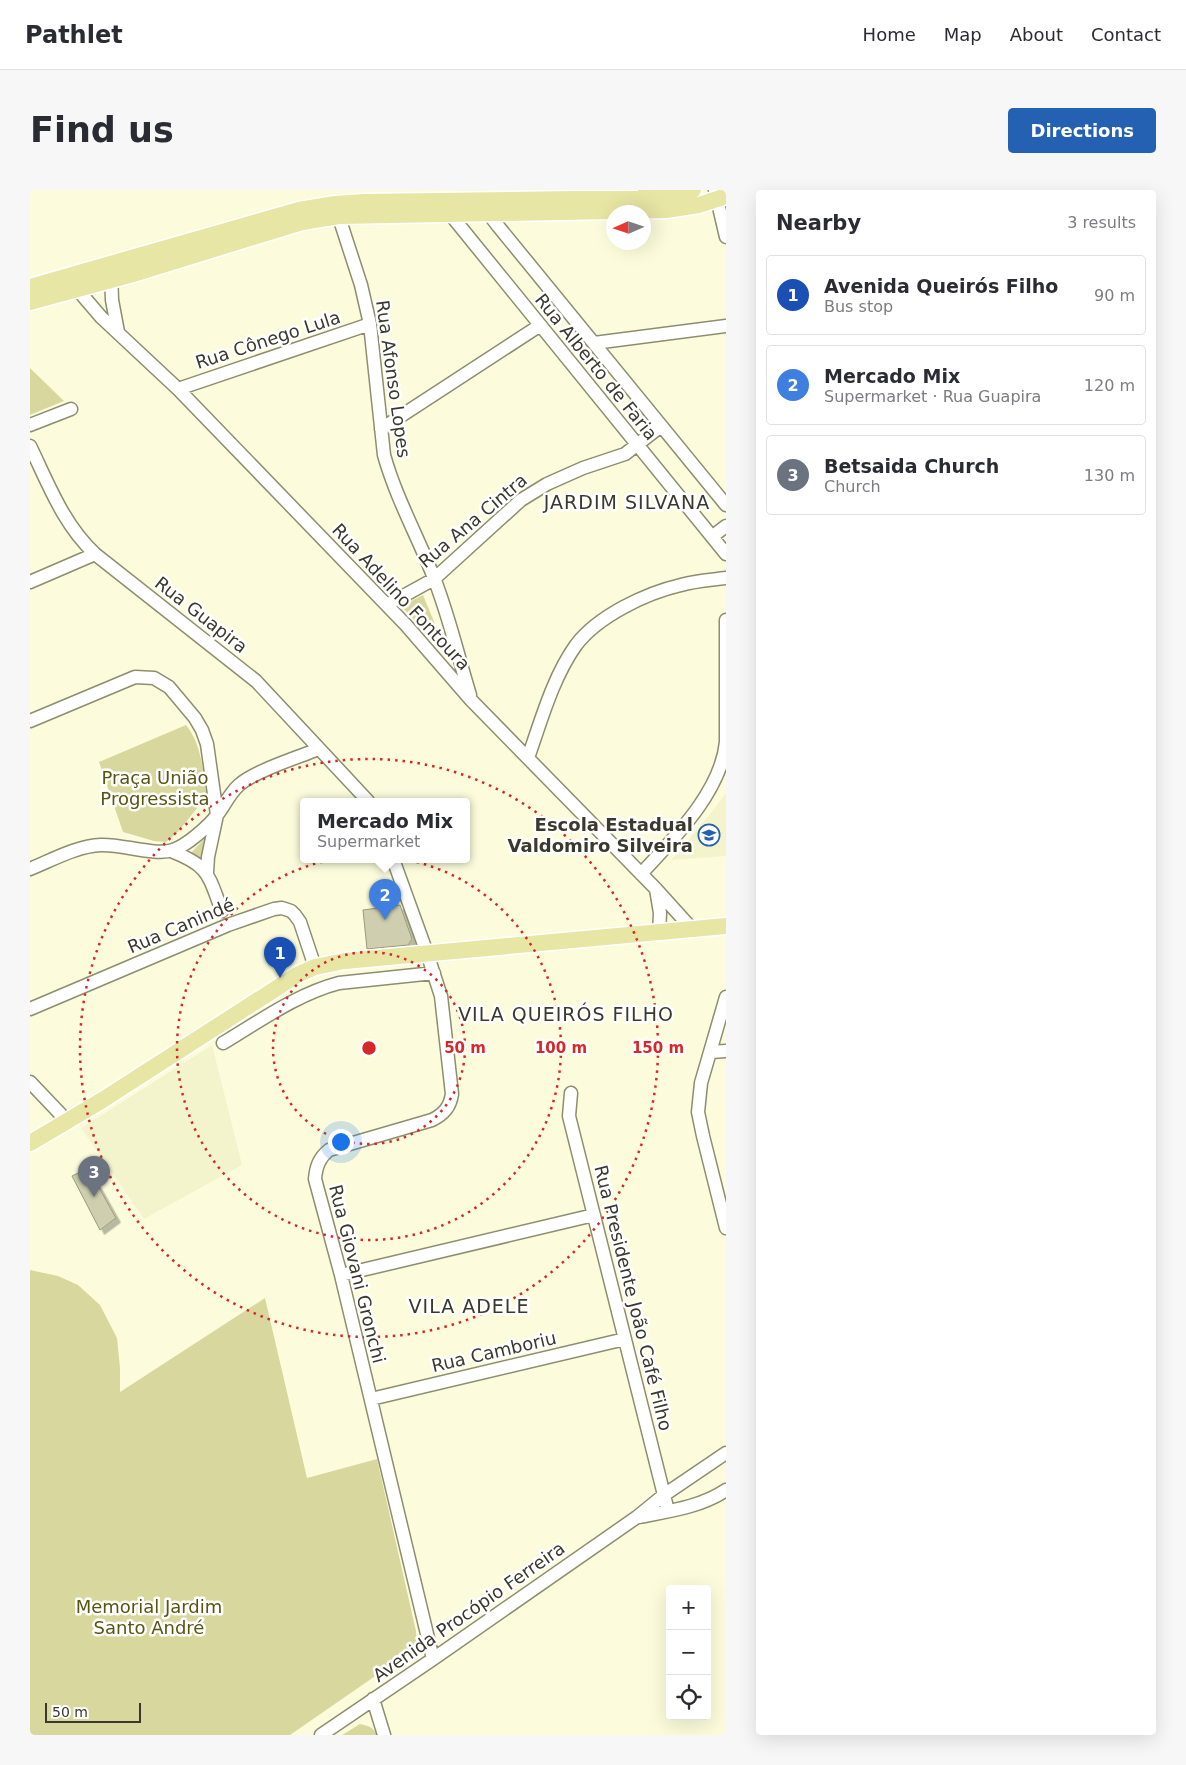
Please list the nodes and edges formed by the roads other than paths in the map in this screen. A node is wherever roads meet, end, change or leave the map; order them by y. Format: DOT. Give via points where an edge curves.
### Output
graph roads {
  1 [pos="693,190"];
  2 [pos="719,195"];
  3 [pos="401,202"];
  4 [pos="487,207"];
  5 [pos="444,208"];
  6 [pos="337,210"];
  7 [pos="726,237"];
  8 [pos="111,272"];
  9 [pos="74,282"];
  10 [pos="30,287"];
  11 [pos="30,302"];
  12 [pos="370,324"];
  13 [pos="539,326"];
  14 [pos="726,326"];
  15 [pos="118,332"];
  16 [pos="594,343"];
  17 [pos="178,389"];
  18 [pos="71,409"];
  19 [pos="30,425"];
  20 [pos="661,426"];
  21 [pos="381,429"];
  22 [pos="637,445"];
  23 [pos="30,446"];
  24 [pos="726,505"];
  25 [pos="726,526"];
  26 [pos="713,536"];
  27 [pos="95,554"];
  28 [pos="726,554"];
  29 [pos="434,578"];
  30 [pos="726,578"];
  31 [pos="30,582"];
  32 [pos="387,605"];
  33 [pos="726,620"];
  34 [pos="471,700"];
  35 [pos="30,721"];
  36 [pos="319,749"];
  37 [pos="528,758"];
  38 [pos="365,798"];
  39 [pos="217,815"];
  40 [pos="171,851"];
  41 [pos="394,863"];
  42 [pos="30,869"];
  43 [pos="207,872"];
  44 [pos="641,874"];
  45 [pos="656,889"];
  46 [pos="222,911"];
  47 [pos="726,926"];
  48 [pos="693,930"];
  49 [pos="659,932"];
  50 [pos="427,953"];
  51 [pos="315,967"];
  52 [pos="434,973"];
  53 [pos="726,997"];
  54 [pos="30,1009"];
  55 [pos="223,1044"];
  56 [pos="726,1051"];
  57 [pos="711,1052"];
  58 [pos="30,1082"];
  59 [pos="570,1094"];
  60 [pos="68,1122"];
  61 [pos="30,1143"];
  62 [pos="594,1216"];
  63 [pos="726,1228"];
  64 [pos="341,1275"];
  65 [pos="625,1339"];
  66 [pos="371,1399"];
  67 [pos="726,1453"];
  68 [pos="726,1490"];
  69 [pos="664,1495"];
  70 [pos="668,1511"];
  71 [pos="637,1517"];
  72 [pos="433,1659"];
  73 [pos="373,1699"];
  74 [pos="320,1735"];
  75 [pos="384,1735"];
  1 -- 4 [label="main road" via="656,197"];
  2 -- 4 [label="main road" via="682,208 657,210"];
  2 -- 7 [label="street"];
  3 -- 5 [label="main road"];
  3 -- 6 [label="main road"];
  4 -- 5 [label="main road"];
  4 -- 16 [label="street, Rua Alberto de Faria"];
  5 -- 13 [label="street, Rua Alberto de Faria"];
  6 -- 8 [label="main road" via="283,214"];
  6 -- 12 [label="street, Rua Afonso Lopes" via="362,284"];
  8 -- 9 [label="main road"];
  8 -- 15 [label="street"];
  9 -- 10 [label="main road"];
  9 -- 11 [label="main road"];
  9 -- 15 [label="street, Rua Adelino Fontoura" via="101,317"];
  12 -- 17 [label="street, Rua Cônego Lula"];
  12 -- 21 [label="street, Rua Afonso Lopes"];
  13 -- 21 [label="street"];
  13 -- 22 [label="street, Rua Alberto de Faria"];
  14 -- 16 [label="street"];
  15 -- 17 [label="street, Rua Adelino Fontoura"];
  16 -- 20 [label="street, Rua Alberto de Faria"];
  17 -- 32 [label="street, Rua Adelino Fontoura"];
  18 -- 19 [label="street"];
  20 -- 22 [label="street, Rua Ana Cintra"];
  20 -- 24 [label="street, Rua Alberto de Faria"];
  21 -- 29 [label="street, Rua Afonso Lopes" via="390,475"];
  22 -- 26 [label="street, Rua Alberto de Faria"];
  22 -- 29 [label="street, Rua Ana Cintra" via="624,454 547,484 521,500"];
  23 -- 27 [label="street, Rua Guapira" via="72,530"];
  25 -- 26 [label="street"];
  26 -- 28 [label="street, Rua Alberto de Faria"];
  27 -- 31 [label="street"];
  27 -- 36 [label="street, Rua Guapira" via="256,681"];
  29 -- 32 [label="street, Rua Ana Cintra"];
  29 -- 34 [label="street, Rua Afonso Lopes"];
  30 -- 37 [label="street" via="680,585 642,598 593,627 576,645 558,678"];
  32 -- 34 [label="street, Rua Adelino Fontoura"];
  33 -- 44 [label="street" via="726,742 720,771 700,805"];
  34 -- 37 [label="street, Rua Adelino Fontoura"];
  35 -- 39 [label="street" via="135,677 149,677 162,682 202,730"];
  36 -- 38 [label="street, Rua Guapira"];
  36 -- 39 [label="street" via="241,783 229,794"];
  37 -- 44 [label="street, Rua Adelino Fontoura"];
  39 -- 40 [label="street" via="186,844"];
  39 -- 43 [label="street"];
  40 -- 42 [label="street" via="100,845 73,851"];
  40 -- 43 [label="street" via="195,861"];
  41 -- 50 [label="street"];
  43 -- 46 [label="street"];
  44 -- 45 [label="street, Rua Adelino Fontoura"];
  45 -- 48 [label="street, Rua Adelino Fontoura"];
  45 -- 49 [label="street"];
  47 -- 48 [label="main road"];
  48 -- 49 [label="main road"];
  49 -- 50 [label="main road"];
  50 -- 51 [label="main road"];
  50 -- 52 [label="street, Rua Giovani Gronchi"];
  51 -- 54 [label="street, Rua Canindé" via="296,915 282,908 274,909 228,925"];
  51 -- 60 [label="main road"];
  52 -- 55 [label="street" via="326,987 302,996"];
  52 -- 64 [label="street, Rua Giovani Gronchi" via="444,1008 451,1103 432,1120 336,1147 323,1155 316,1169 315,1179"];
  53 -- 57 [label="street"];
  56 -- 57 [label="street"];
  57 -- 63 [label="street" via="698,1112"];
  58 -- 60 [label="street"];
  59 -- 62 [label="street, Rua Presidente João Café Filho" via="568,1116"];
  60 -- 61 [label="main road"];
  62 -- 64 [label="street"];
  62 -- 65 [label="street, Rua Presidente João Café Filho"];
  64 -- 66 [label="street, Rua Giovani Gronchi"];
  65 -- 66 [label="street, Rua Camboriu"];
  65 -- 69 [label="street, Rua Presidente João Café Filho"];
  66 -- 72 [label="street, Rua Giovani Gronchi"];
  67 -- 69 [label="street, Avenida Procópio Ferreira"];
  68 -- 70 [label="street, Avenida Procópio Ferreira" via="695,1505"];
  69 -- 70 [label="street, Rua Presidente João Café Filho"];
  69 -- 71 [label="street, Avenida Procópio Ferreira"];
  70 -- 71 [label="street, Avenida Procópio Ferreira"];
  71 -- 72 [label="street, Avenida Procópio Ferreira"];
  72 -- 73 [label="street, Avenida Procópio Ferreira"];
  73 -- 74 [label="street, Avenida Procópio Ferreira"];
  73 -- 75 [label="street"];
}
